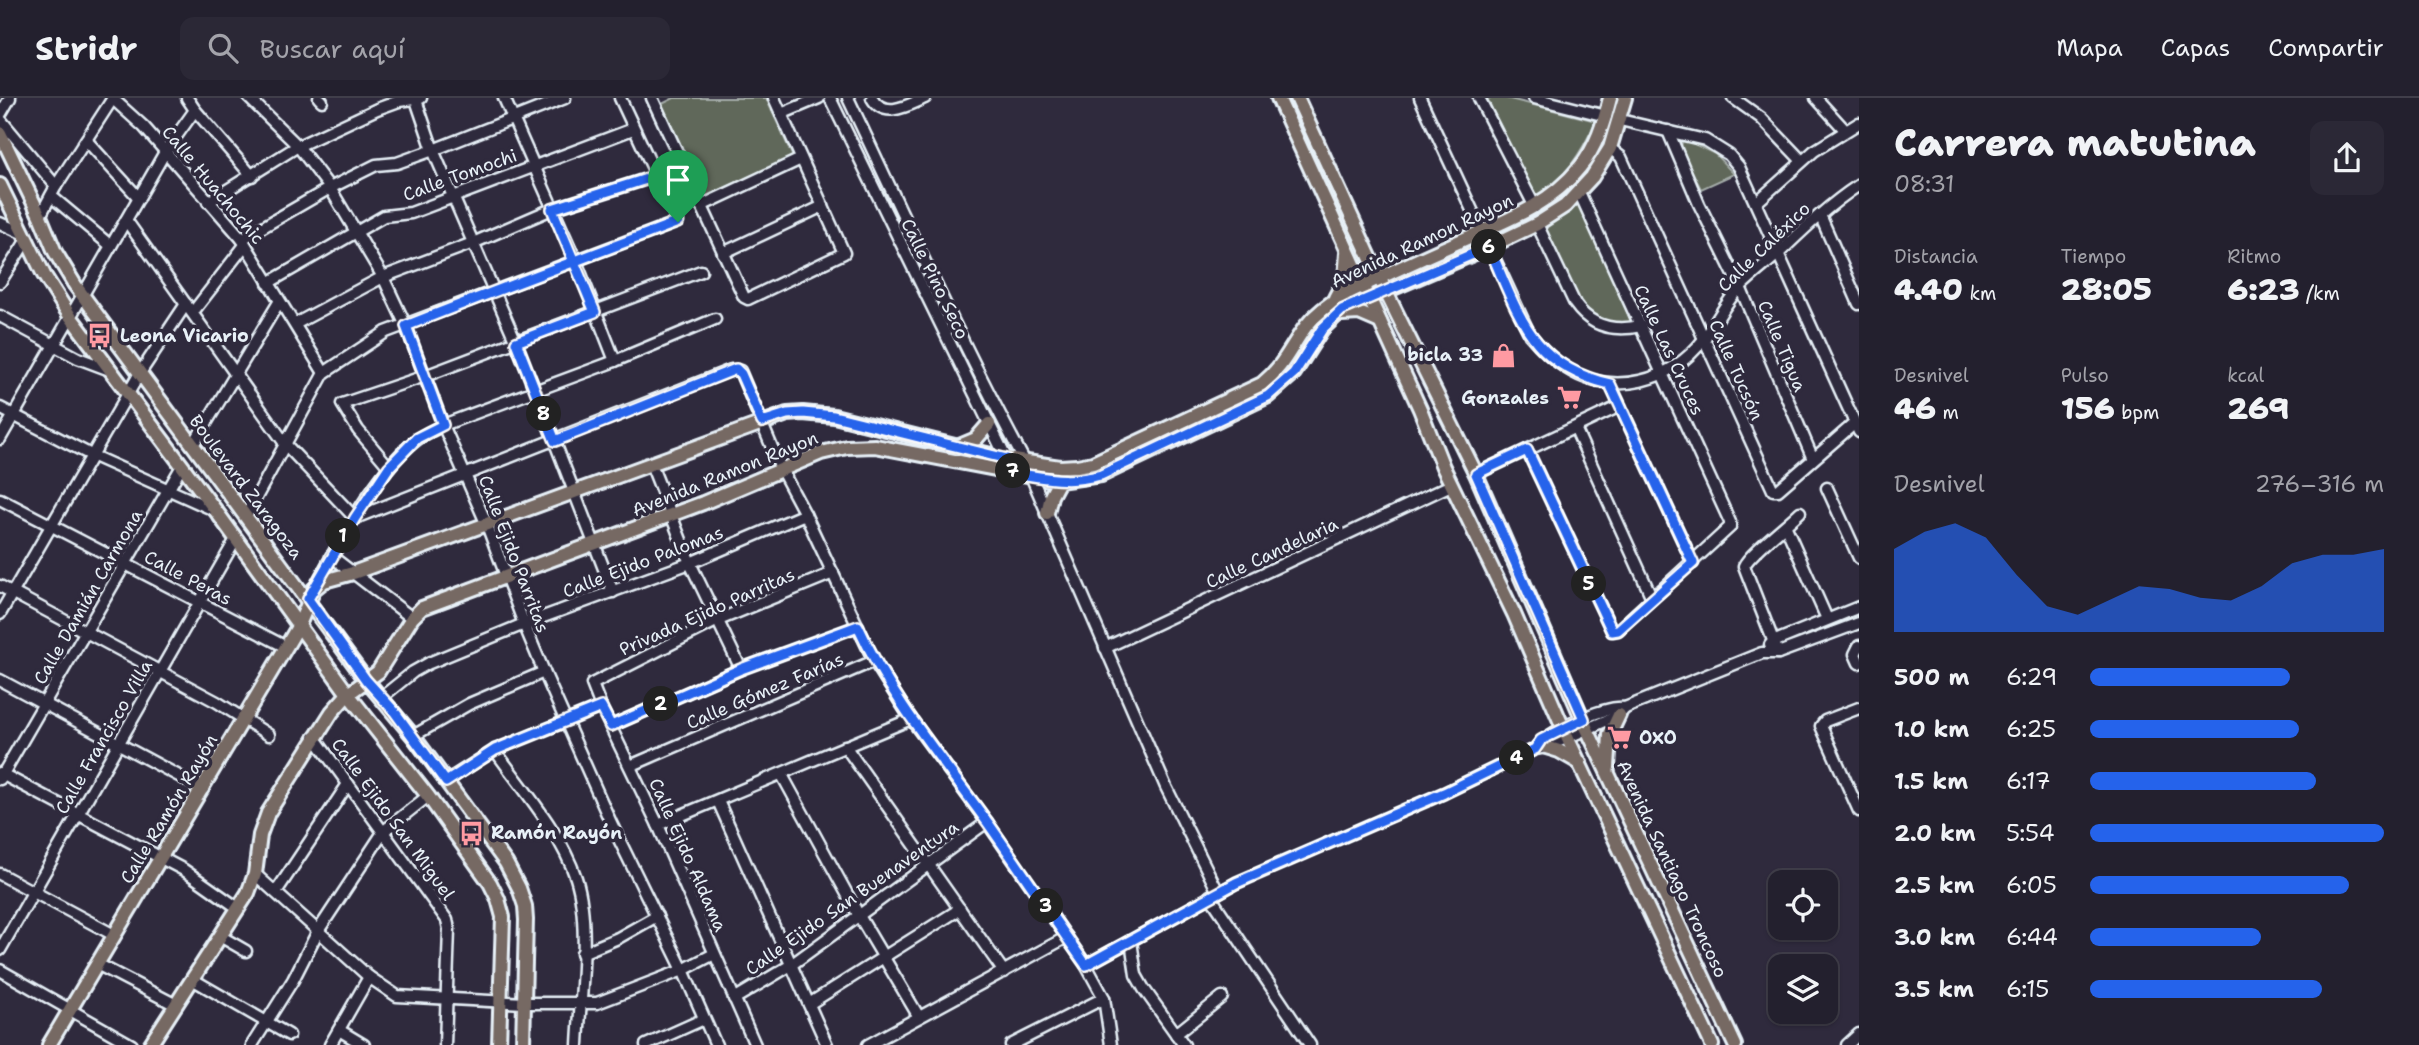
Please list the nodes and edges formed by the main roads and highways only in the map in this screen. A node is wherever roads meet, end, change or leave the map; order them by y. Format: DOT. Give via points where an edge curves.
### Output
graph roads {
  1 [pos="1278,98"];
  2 [pos="1297,98"];
  3 [pos="1610,98"];
  4 [pos="1625,98"];
  5 [pos="0,132"];
  6 [pos="0,185"];
  7 [pos="1347,249"];
  8 [pos="1380,277"];
  9 [pos="1363,285"];
  10 [pos="1386,292"];
  11 [pos="1370,299"];
  12 [pos="1335,308"];
  13 [pos="1380,322"];
  14 [pos="989,424"];
  15 [pos="957,447"];
  16 [pos="1059,481"];
  17 [pos="1047,513"];
  18 [pos="311,594"];
  19 [pos="299,625"];
  20 [pos="366,680"];
  21 [pos="348,694"];
  22 [pos="1622,711"];
  23 [pos="1540,748"];
  24 [pos="1580,764"];
  25 [pos="1608,772"];
  26 [pos="49,1045"];
  27 [pos="150,1045"];
  28 [pos="499,1045"];
  29 [pos="523,1045"];
  30 [pos="1712,1045"];
  31 [pos="1735,1045"];
  1 -- 7 [label="main road"];
  2 -- 8 [label="main road, Avenida Santiago Troncoso"];
  3 -- 8 [label="main road, Avenida Ramon Rayon" via="1587,158 1553,195"];
  4 -- 10 [label="main road, Avenida Ramon Rayon" via="1610,148 1592,177 1564,206 1537,224"];
  5 -- 18 [label="main road, Boulevard Zaragoza" via="55,252 82,296 246,516"];
  6 -- 19 [label="main road" via="70,316"];
  7 -- 9 [label="main road"];
  7 -- 12 [label="main road" via="1345,279"];
  8 -- 9 [label="main road, Avenida Ramon Rayon"];
  8 -- 10 [label="main road, Avenida Santiago Troncoso"];
  9 -- 11 [label="main road"];
  9 -- 12 [label="main road, Avenida Ramon Rayon"];
  10 -- 11 [label="main road, Avenida Ramon Rayon"];
  10 -- 25 [label="main road, Avenida Santiago Troncoso" via="1476,474"];
  11 -- 12 [label="main road, Avenida Ramon Rayon"];
  11 -- 13 [label="main road"];
  12 -- 13 [label="main road"];
  12 -- 15 [label="main road, Avenida Ramon Rayon" via="1322,309 1281,367 1262,384 1093,463 1060,467"];
  12 -- 16 [label="main road, Avenida Ramon Rayon" via="1294,373 1268,396 1101,475"];
  13 -- 24 [label="main road"];
  14 -- 15 [label="main road" via="976,439"];
  15 -- 18 [label="main road, Avenida Ramon Rayon" via="834,416 787,414 324,581"];
  16 -- 17 [label="main road"];
  16 -- 20 [label="main road, Avenida Ramon Rayon" via="875,446 821,453 671,515 425,606 412,618 382,667"];
  18 -- 19 [label="main road, Calle Ramón Rayón"];
  18 -- 20 [label="main road, Boulevard Zaragoza"];
  19 -- 21 [label="main road"];
  19 -- 26 [label="main road, Calle Ramón Rayón"];
  20 -- 21 [label="main road, Avenida Ramon Rayon"];
  20 -- 29 [label="main road, Boulevard Zaragoza" via="413,736 514,875 526,920"];
  21 -- 27 [label="main road, Avenida Ramon Rayon" via="314,737 268,813 248,893"];
  21 -- 28 [label="main road" via="428,796 498,899 503,926"];
  22 -- 25 [label="main road" via="1611,734"];
  23 -- 24 [label="main road" via="1559,751"];
  24 -- 30 [label="main road"];
  25 -- 31 [label="main road, Avenida Santiago Troncoso"];
}
